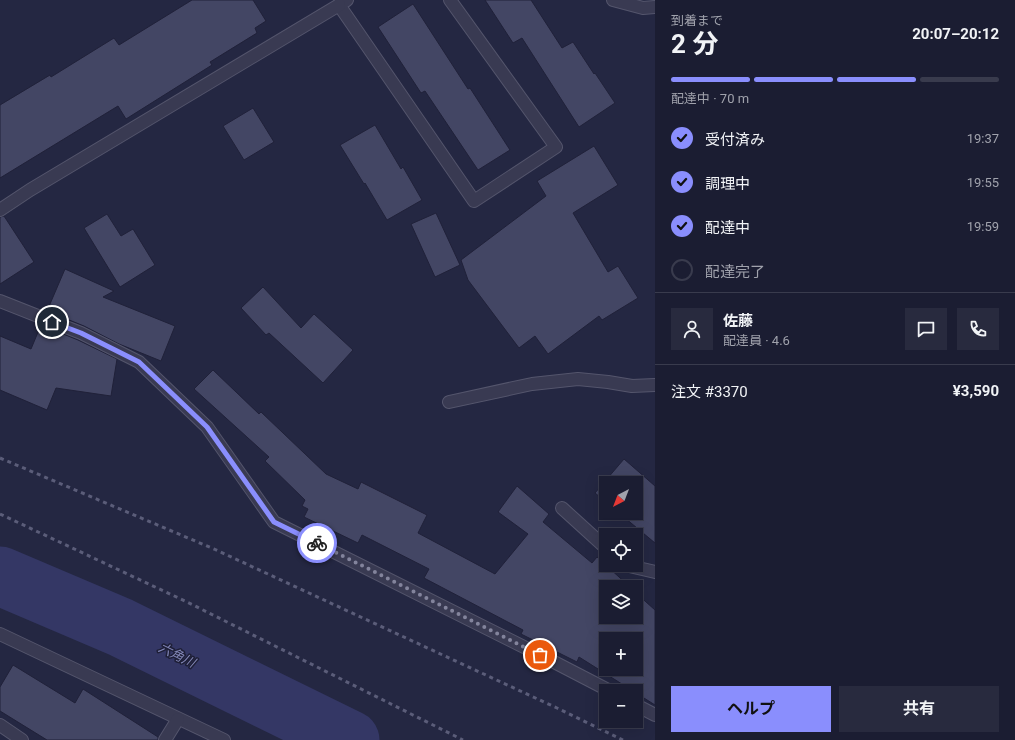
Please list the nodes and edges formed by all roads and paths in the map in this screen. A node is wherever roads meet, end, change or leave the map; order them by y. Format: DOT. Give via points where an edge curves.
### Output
graph roads {
  1 [pos="450,0"];
  2 [pos="613,0"];
  3 [pos="343,3"];
  4 [pos="655,7"];
  5 [pos="0,210"];
  6 [pos="0,301"];
  7 [pos="655,385"];
  8 [pos="449,402"];
  9 [pos="562,508"];
  10 [pos="599,542"];
  11 [pos="643,569"];
  12 [pos="655,572"];
  13 [pos="0,634"];
  14 [pos="599,685"];
  15 [pos="643,709"];
  16 [pos="655,715"];
  17 [pos="178,719"];
  18 [pos="0,725"];
  19 [pos="22,740"];
  20 [pos="165,740"];
  21 [pos="224,740"];
  1 -- 3 [label="street" via="556,147 474,201"];
  2 -- 4 [label="street" via="643,8"];
  3 -- 5 [label="street"];
  6 -- 14 [label="street" via="81,333 139,362 207,427 274,522"];
  7 -- 8 [label="street" via="632,386 578,380 532,384"];
  9 -- 10 [label="street"];
  11 -- 12 [label="street"];
  13 -- 17 [label="street"];
  15 -- 16 [label="street"];
  17 -- 20 [label="street"];
  17 -- 21 [label="street"];
  18 -- 19 [label="street"];
}
